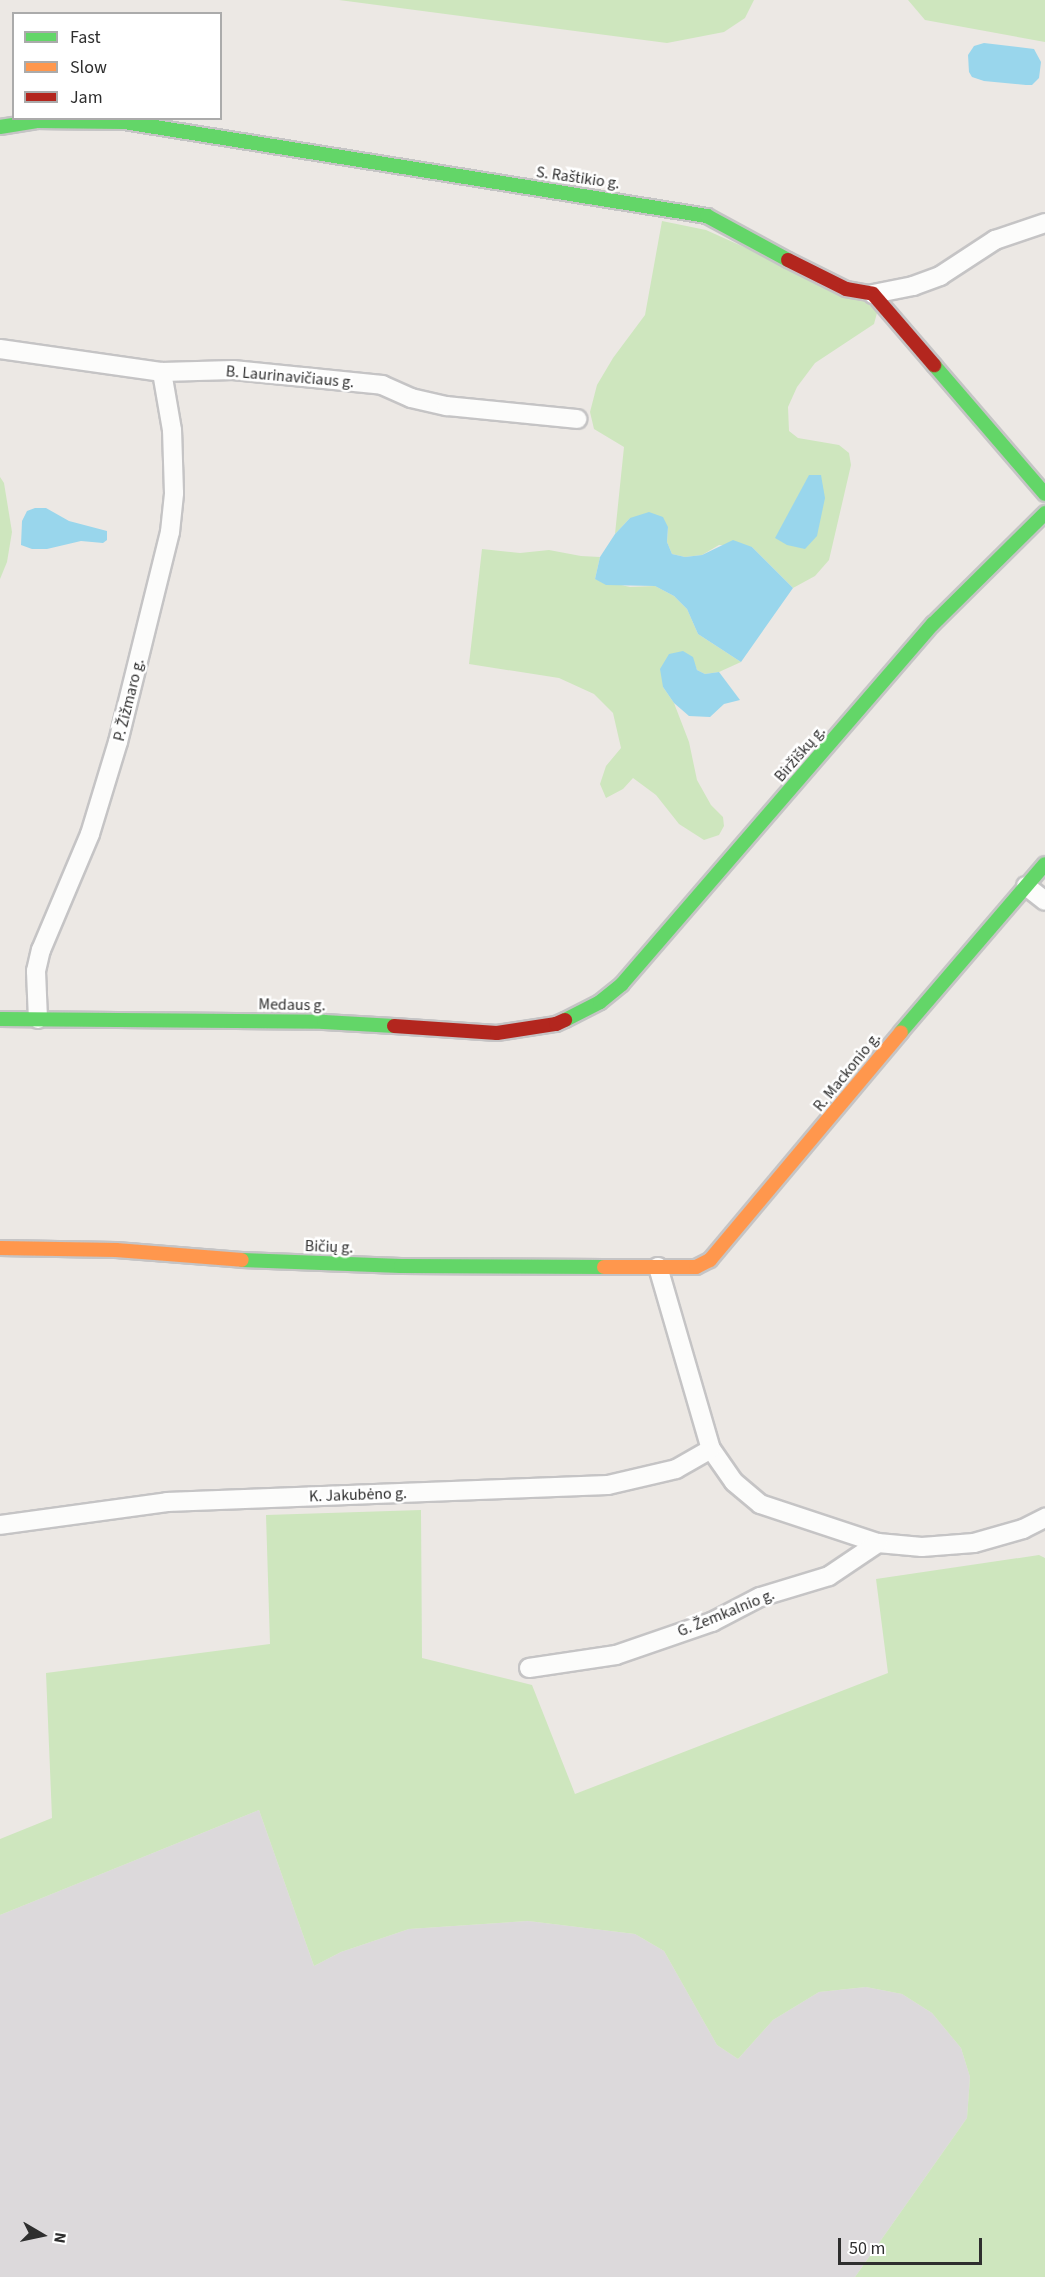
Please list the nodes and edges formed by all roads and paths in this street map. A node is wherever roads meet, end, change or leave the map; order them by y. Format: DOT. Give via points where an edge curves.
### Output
graph roads {
  1 [pos="0,127"];
  2 [pos="1045,223"];
  3 [pos="873,294"];
  4 [pos="0,349"];
  5 [pos="162,372"];
  6 [pos="577,419"];
  7 [pos="1045,494"];
  8 [pos="1045,513"];
  9 [pos="1045,864"];
  10 [pos="1026,886"];
  11 [pos="1045,900"];
  12 [pos="579,1014"];
  13 [pos="0,1019"];
  14 [pos="38,1019"];
  15 [pos="0,1248"];
  16 [pos="658,1268"];
  17 [pos="711,1449"];
  18 [pos="1045,1518"];
  19 [pos="0,1526"];
  20 [pos="878,1543"];
  21 [pos="529,1668"];
  1 -- 3 [label="street, S. Raštikio g." via="36,121 124,122 666,208 707,216 825,280"];
  2 -- 3 [label="street" via="995,240 940,276"];
  3 -- 7 [label="street"];
  4 -- 5 [label="street, B. Laurinavičiaus g."];
  5 -- 6 [label="street, B. Laurinavičiaus g." via="233,370 382,385 411,398 447,406"];
  5 -- 14 [label="street, P. Žižmaro g." via="172,430 174,494 170,532 118,742 90,834 41,950 36,971"];
  8 -- 12 [label="street, Biržiškų g." via="933,624 622,984"];
  9 -- 10 [label="street, R. Mackonio g."];
  10 -- 11 [label="street"];
  10 -- 16 [label="street, R. Mackonio g." via="710,1260 696,1268"];
  12 -- 14 [label="street, Medaus g." via="556,1024 498,1033 324,1022"];
  13 -- 14 [label="street, Medaus g."];
  15 -- 16 [label="street, Bičių g." via="116,1250 271,1262 401,1266"];
  16 -- 17 [label="street"];
  17 -- 19 [label="street, K. Jakubėno g." via="676,1469 608,1485 167,1502"];
  17 -- 20 [label="street" via="734,1482 760,1504"];
  18 -- 20 [label="street" via="1023,1529 974,1543 922,1547"];
  20 -- 21 [label="street, G. Žemkalnio g." via="829,1576 760,1597 712,1622 616,1655"];
}
